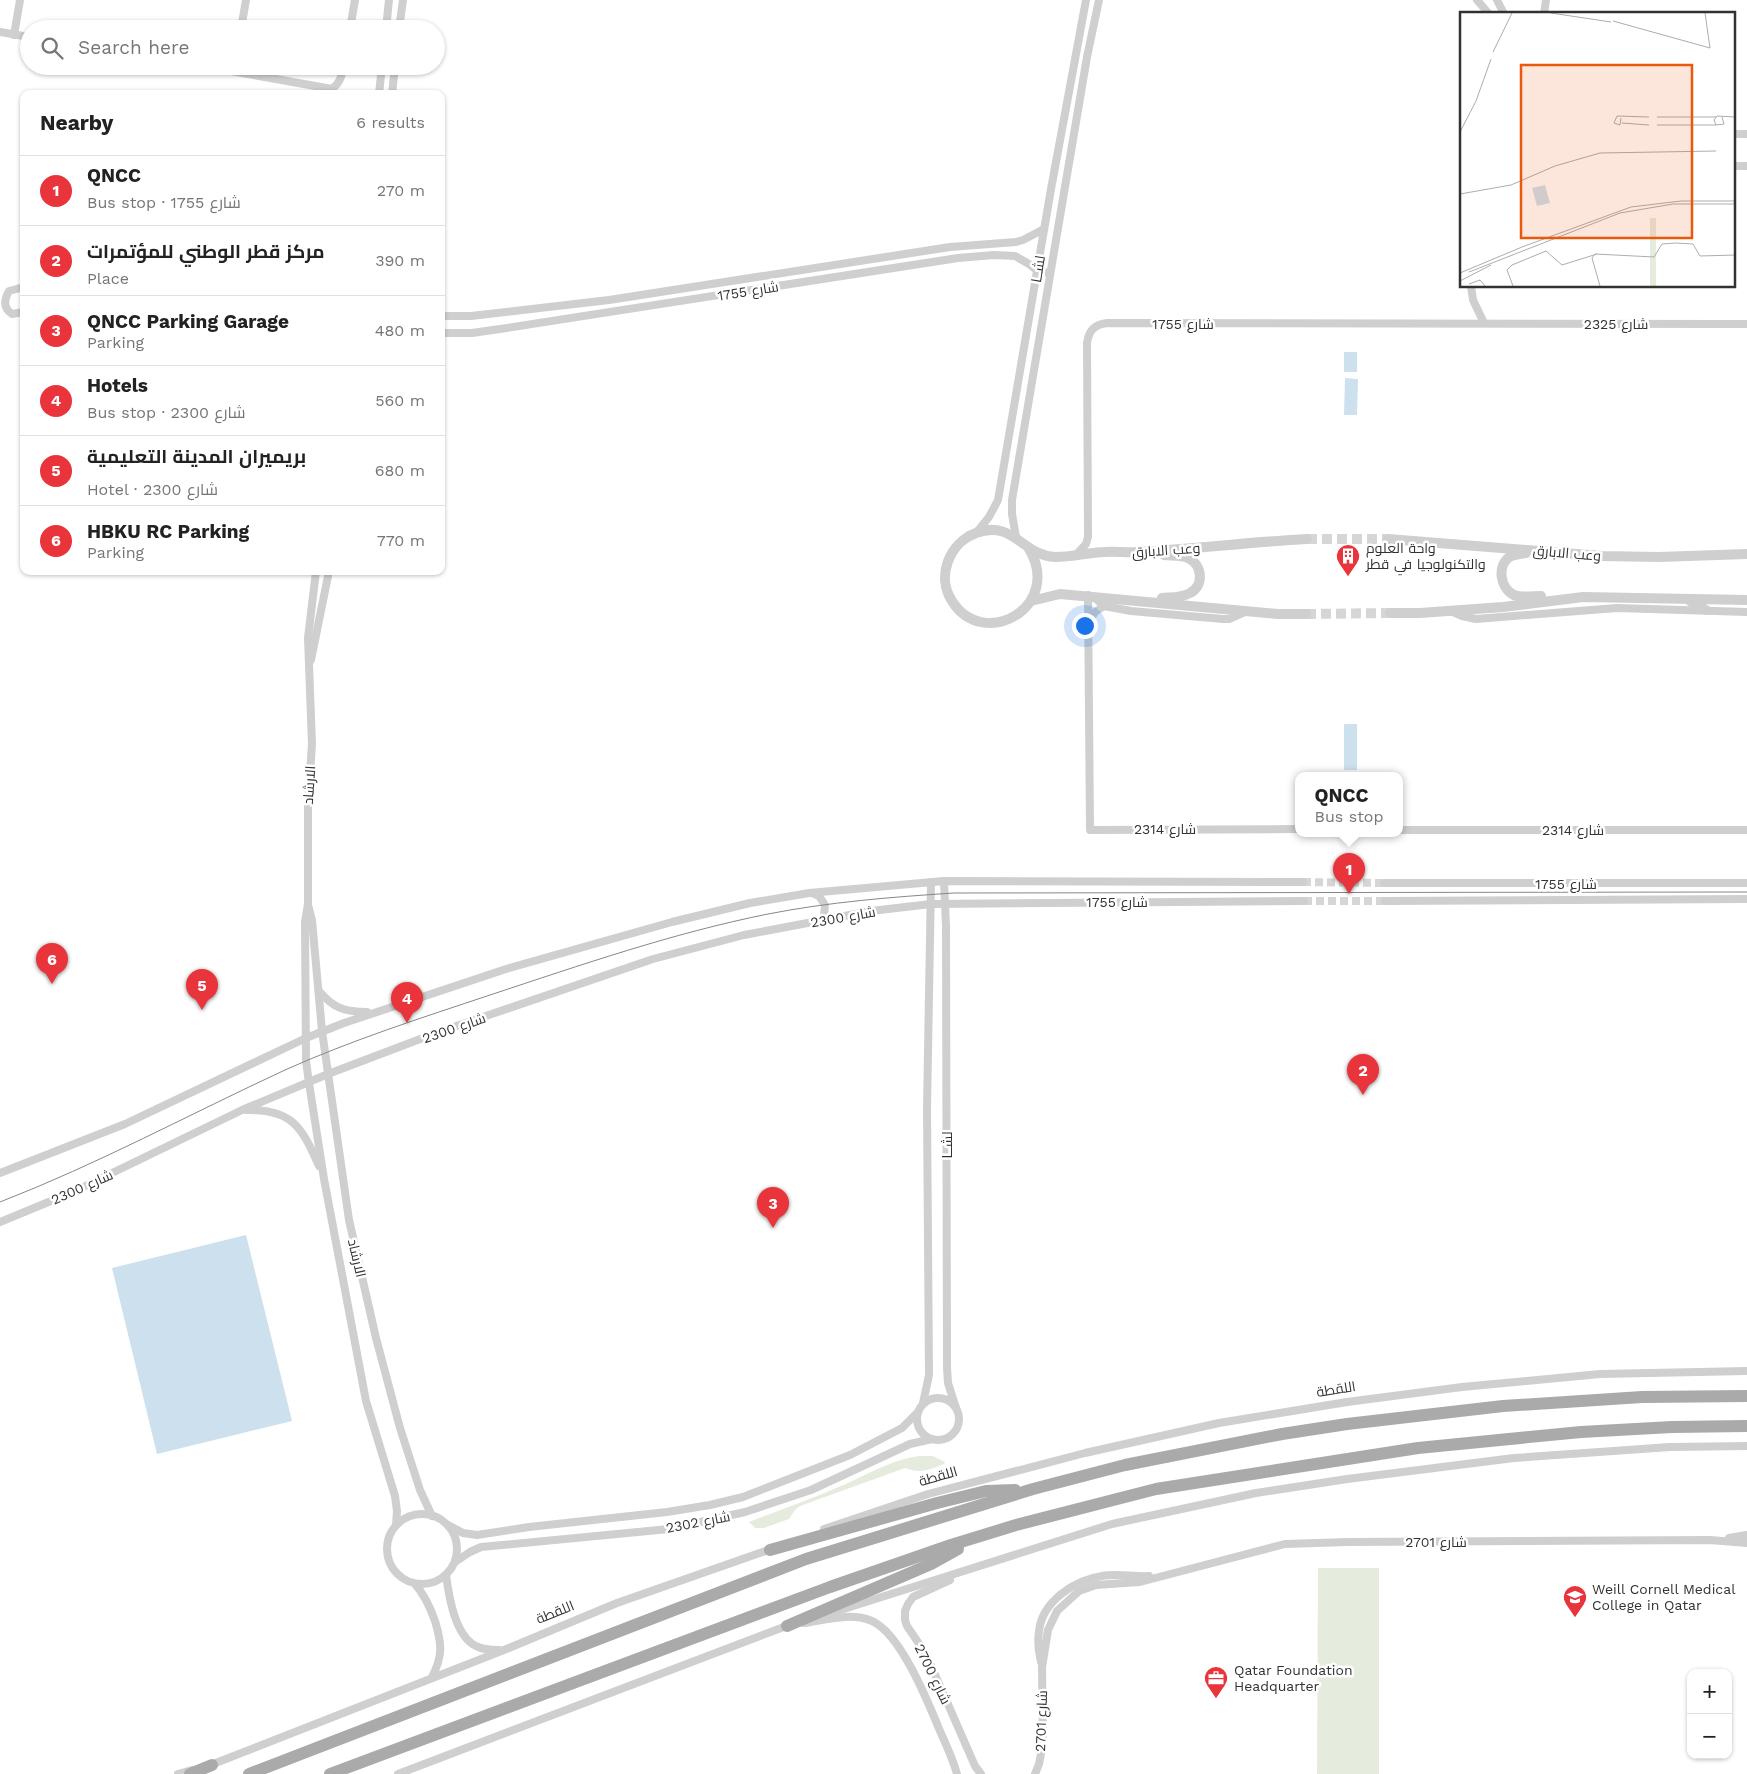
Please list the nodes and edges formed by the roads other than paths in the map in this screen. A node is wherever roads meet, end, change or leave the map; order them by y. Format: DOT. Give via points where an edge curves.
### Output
graph roads {
  1 [pos="20,0"];
  2 [pos="246,0"];
  3 [pos="355,0"];
  4 [pos="389,0"];
  5 [pos="403,0"];
  6 [pos="1086,0"];
  7 [pos="1099,0"];
  8 [pos="1477,0"];
  9 [pos="1497,0"];
  10 [pos="1487,12"];
  11 [pos="1503,12"];
  12 [pos="243,20"];
  13 [pos="352,20"];
  14 [pos="387,20"];
  15 [pos="401,20"];
  16 [pos="0,32"];
  17 [pos="14,35"];
  18 [pos="20,36"];
  19 [pos="263,75"];
  20 [pos="342,75"];
  21 [pos="381,75"];
  22 [pos="394,75"];
  23 [pos="379,90"];
  24 [pos="392,90"];
  25 [pos="1734,134"];
  26 [pos="1747,134"];
  27 [pos="1734,166"];
  28 [pos="1747,166"];
  29 [pos="1044,229"];
  30 [pos="1038,271"];
  31 [pos="1050,273"];
  32 [pos="20,288"];
  33 [pos="1471,288"];
  34 [pos="20,313"];
  35 [pos="445,316"];
  36 [pos="1484,323"];
  37 [pos="1747,324"];
  38 [pos="445,333"];
  39 [pos="976,533"];
  40 [pos="1088,537"];
  41 [pos="1016,538"];
  42 [pos="1307,539"];
  43 [pos="1388,539"];
  44 [pos="1028,548"];
  45 [pos="1545,551"];
  46 [pos="1104,552"];
  47 [pos="1136,552"];
  48 [pos="1747,554"];
  49 [pos="1073,557"];
  50 [pos="316,575"];
  51 [pos="328,575"];
  52 [pos="1091,596"];
  53 [pos="1583,597"];
  54 [pos="1682,598"];
  55 [pos="1136,600"];
  56 [pos="1747,600"];
  57 [pos="1031,601"];
  58 [pos="1104,606"];
  59 [pos="1248,610"];
  60 [pos="1706,610"];
  61 [pos="1450,611"];
  62 [pos="1747,612"];
  63 [pos="1306,614"];
  64 [pos="1390,614"];
  65 [pos="1088,624"];
  66 [pos="310,666"];
  67 [pos="1295,829"];
  68 [pos="1403,830"];
  69 [pos="1747,830"];
  70 [pos="944,881"];
  71 [pos="931,882"];
  72 [pos="1303,882"];
  73 [pos="1384,883"];
  74 [pos="1747,883"];
  75 [pos="809,893"];
  76 [pos="1747,899"];
  77 [pos="1304,901"];
  78 [pos="1385,901"];
  79 [pos="308,904"];
  80 [pos="931,904"];
  81 [pos="946,904"];
  82 [pos="821,921"];
  83 [pos="320,991"];
  84 [pos="374,1012"];
  85 [pos="322,1031"];
  86 [pos="306,1038"];
  87 [pos="328,1074"];
  88 [pos="308,1083"];
  89 [pos="242,1110"];
  90 [pos="0,1173"];
  91 [pos="324,1179"];
  92 [pos="0,1222"];
  93 [pos="1747,1371"];
  94 [pos="1747,1396"];
  95 [pos="923,1404"];
  96 [pos="956,1408"];
  97 [pos="917,1413"];
  98 [pos="1747,1426"];
  99 [pos="932,1440"];
  100 [pos="1747,1446"];
  101 [pos="1033,1489"];
  102 [pos="432,1516"];
  103 [pos="448,1525"];
  104 [pos="396,1526"];
  105 [pos="987,1534"];
  106 [pos="1747,1535"];
  107 [pos="1710,1540"];
  108 [pos="1747,1543"];
  109 [pos="770,1550"];
  110 [pos="455,1562"];
  111 [pos="991,1562"];
  112 [pos="446,1576"];
  113 [pos="415,1584"];
  114 [pos="787,1626"];
  115 [pos="504,1650"];
  116 [pos="432,1678"];
  117 [pos="212,1764"];
  118 [pos="178,1774"];
  119 [pos="190,1774"];
  120 [pos="249,1774"];
  121 [pos="330,1774"];
  122 [pos="398,1774"];
  123 [pos="957,1774"];
  124 [pos="980,1774"];
  125 [pos="1035,1774"];
  1 -- 17 [label="street"];
  2 -- 12 [label="street"];
  3 -- 13 [label="street"];
  4 -- 14 [label="street"];
  5 -- 15 [label="street"];
  6 -- 29 [label="street, لشــا"];
  7 -- 31 [label="street, لشــا"];
  8 -- 10 [label="street"];
  9 -- 11 [label="street"];
  16 -- 17 [label="street"];
  17 -- 18 [label="street"];
  19 -- 20 [label="street" via="332,89"];
  21 -- 23 [label="street"];
  22 -- 24 [label="street"];
  25 -- 26 [label="street"];
  27 -- 28 [label="street"];
  29 -- 30 [label="street, لشــا"];
  29 -- 35 [label="street, شارع 1755" via="1016,242 950,247 609,300 471,316"];
  30 -- 31 [label="street, شارع 1755"];
  30 -- 38 [label="street, شارع 1755" via="1015,256 958,258 500,330"];
  30 -- 39 [label="street, لشــا" via="998,500"];
  31 -- 41 [label="street, لشــا" via="1012,500"];
  32 -- 34 [label="street" via="9,291 4,300 12,314"];
  33 -- 36 [label="street" via="1472,300"];
  36 -- 37 [label="street, شارع 2325"];
  36 -- 40 [label="street, شارع 1755" via="1096,325 1090,331 1087,343"];
  39 -- 41 [label="street" via="997,531"];
  39 -- 57 [label="street" via="959,544 947,561 945,581 958,609 986,623 1001,622 1016,616"];
  40 -- 46 [label="street" via="1094,548"];
  40 -- 49 [label="street" via="1083,548"];
  41 -- 44 [label="street"];
  42 -- 47 [label="street, وعب الابارق"];
  43 -- 45 [label="street, وعب الابارق"];
  44 -- 49 [label="street, وعب الابارق" via="1045,556"];
  44 -- 57 [label="street" via="1038,574 1038,584"];
  45 -- 48 [label="street, وعب الابارق" via="1632,557"];
  45 -- 53 [label="street" via="1508,558 1501,575 1506,589 1518,596"];
  46 -- 47 [label="street, وعب الابارق"];
  46 -- 49 [label="street, وعب الابارق"];
  47 -- 55 [label="street" via="1187,558 1197,566 1200,577 1194,590 1183,596"];
  50 -- 66 [label="street, الارشاد" via="308,638"];
  51 -- 66 [label="street, الارشاد"];
  52 -- 55 [label="street"];
  52 -- 57 [label="street" via="1052,595"];
  52 -- 58 [label="street"];
  52 -- 65 [label="street"];
  53 -- 54 [label="street"];
  53 -- 61 [label="street"];
  54 -- 56 [label="street"];
  54 -- 60 [label="street"];
  55 -- 59 [label="street"];
  58 -- 59 [label="street" via="1223,619"];
  58 -- 65 [label="street" via="1095,612"];
  59 -- 63 [label="street"];
  60 -- 61 [label="street" via="1617,608 1476,619"];
  60 -- 62 [label="street"];
  61 -- 64 [label="street"];
  65 -- 67 [label="street, شارع 2314" via="1090,830"];
  66 -- 79 [label="street, الارشاد" via="312,744 308,801"];
  68 -- 69 [label="street, شارع 2314"];
  70 -- 71 [label="street, شارع 1755"];
  70 -- 72 [label="street, شارع 1755"];
  70 -- 81 [label="street, لشــا"];
  71 -- 75 [label="street, شارع 2300"];
  71 -- 80 [label="street, لشــا"];
  73 -- 74 [label="street, شارع 1755"];
  75 -- 82 [label="street" via="823,900 826,911"];
  75 -- 84 [label="street, شارع 2300" via="672,922 506,969"];
  76 -- 78 [label="street, شارع 1755"];
  77 -- 81 [label="street, شارع 1755"];
  79 -- 83 [label="street, الارشاد"];
  79 -- 86 [label="street, الارشاد" via="305,922"];
  80 -- 81 [label="street, شارع 1755"];
  80 -- 82 [label="street, شارع 2300"];
  80 -- 95 [label="street, لشــا" via="927,1108 929,1375"];
  81 -- 96 [label="street, لشــا" via="946,1368"];
  82 -- 87 [label="street, شارع 2300" via="653,959"];
  83 -- 84 [label="street" via="341,1010"];
  83 -- 85 [label="street, الارشاد"];
  84 -- 85 [label="street, شارع 2300"];
  85 -- 86 [label="street, شارع 2300"];
  85 -- 87 [label="street, الارشاد"];
  86 -- 88 [label="street, الارشاد"];
  86 -- 90 [label="street, شارع 2300" via="125,1124"];
  87 -- 88 [label="street, شارع 2300"];
  87 -- 102 [label="street, الارشاد" via="349,1220 376,1338 409,1457"];
  88 -- 89 [label="street, شارع 2300"];
  88 -- 91 [label="street, الارشاد"];
  89 -- 91 [label="street, الارشاد" via="269,1111 289,1120 306,1136"];
  89 -- 92 [label="street, شارع 2300" via="75,1191"];
  91 -- 104 [label="street, الارشاد" via="366,1401 395,1496"];
  93 -- 109 [label="street, اللقطة" via="1600,1374 1462,1387 1219,1423 1085,1453 928,1494"];
  94 -- 101 [label="main road" via="1642,1397 1513,1405 1347,1424 1125,1465"];
  95 -- 96 [label="street" via="940,1398"];
  95 -- 97 [label="street"];
  96 -- 99 [label="street" via="959,1420 955,1432 944,1439"];
  97 -- 99 [label="street" via="921,1432"];
  97 -- 103 [label="street, شارع 2302" via="893,1434 850,1455 743,1497 710,1505 477,1535 463,1533"];
  98 -- 105 [label="main road" via="1598,1431 1418,1448 1156,1490"];
  99 -- 110 [label="street, شارع 2302" via="905,1446 811,1490 745,1512 669,1529 481,1547"];
  100 -- 111 [label="street" via="1670,1447 1514,1458 1347,1479 1256,1493 1112,1524"];
  101 -- 109 [label="main road" via="986,1491"];
  101 -- 120 [label="main road" via="806,1559"];
  102 -- 103 [label="street"];
  102 -- 104 [label="street" via="413,1516"];
  103 -- 110 [label="street" via="457,1542"];
  104 -- 113 [label="street" via="387,1544 390,1564 396,1573"];
  105 -- 114 [label="main road" via="931,1564"];
  105 -- 121 [label="main road" via="830,1587"];
  106 -- 107 [label="street, شارع 2701"];
  107 -- 108 [label="street, شارع 2701"];
  107 -- 125 [label="street, شارع 2701" via="1300,1543 1285,1544 1166,1576 1103,1575 1085,1580 1072,1586 1046,1609 1039,1630 1043,1744"];
  109 -- 115 [label="street, اللقطة" via="617,1603"];
  110 -- 112 [label="street"];
  111 -- 114 [label="street"];
  111 -- 124 [label="street, شارع 2700" via="921,1592 913,1597 905,1611 907,1626 926,1654"];
  112 -- 113 [label="street" via="431,1583"];
  112 -- 115 [label="street" via="448,1594 465,1636 484,1650"];
  113 -- 116 [label="street" via="429,1605 441,1640 440,1659"];
  114 -- 122 [label="street"];
  114 -- 123 [label="street, شارع 2700" via="853,1617 873,1622 884,1629 914,1674"];
  115 -- 116 [label="street, اللقطة"];
  116 -- 117 [label="street, اللقطة"];
  117 -- 118 [label="street, اللقطة"];
  117 -- 119 [label="main road"];
}
